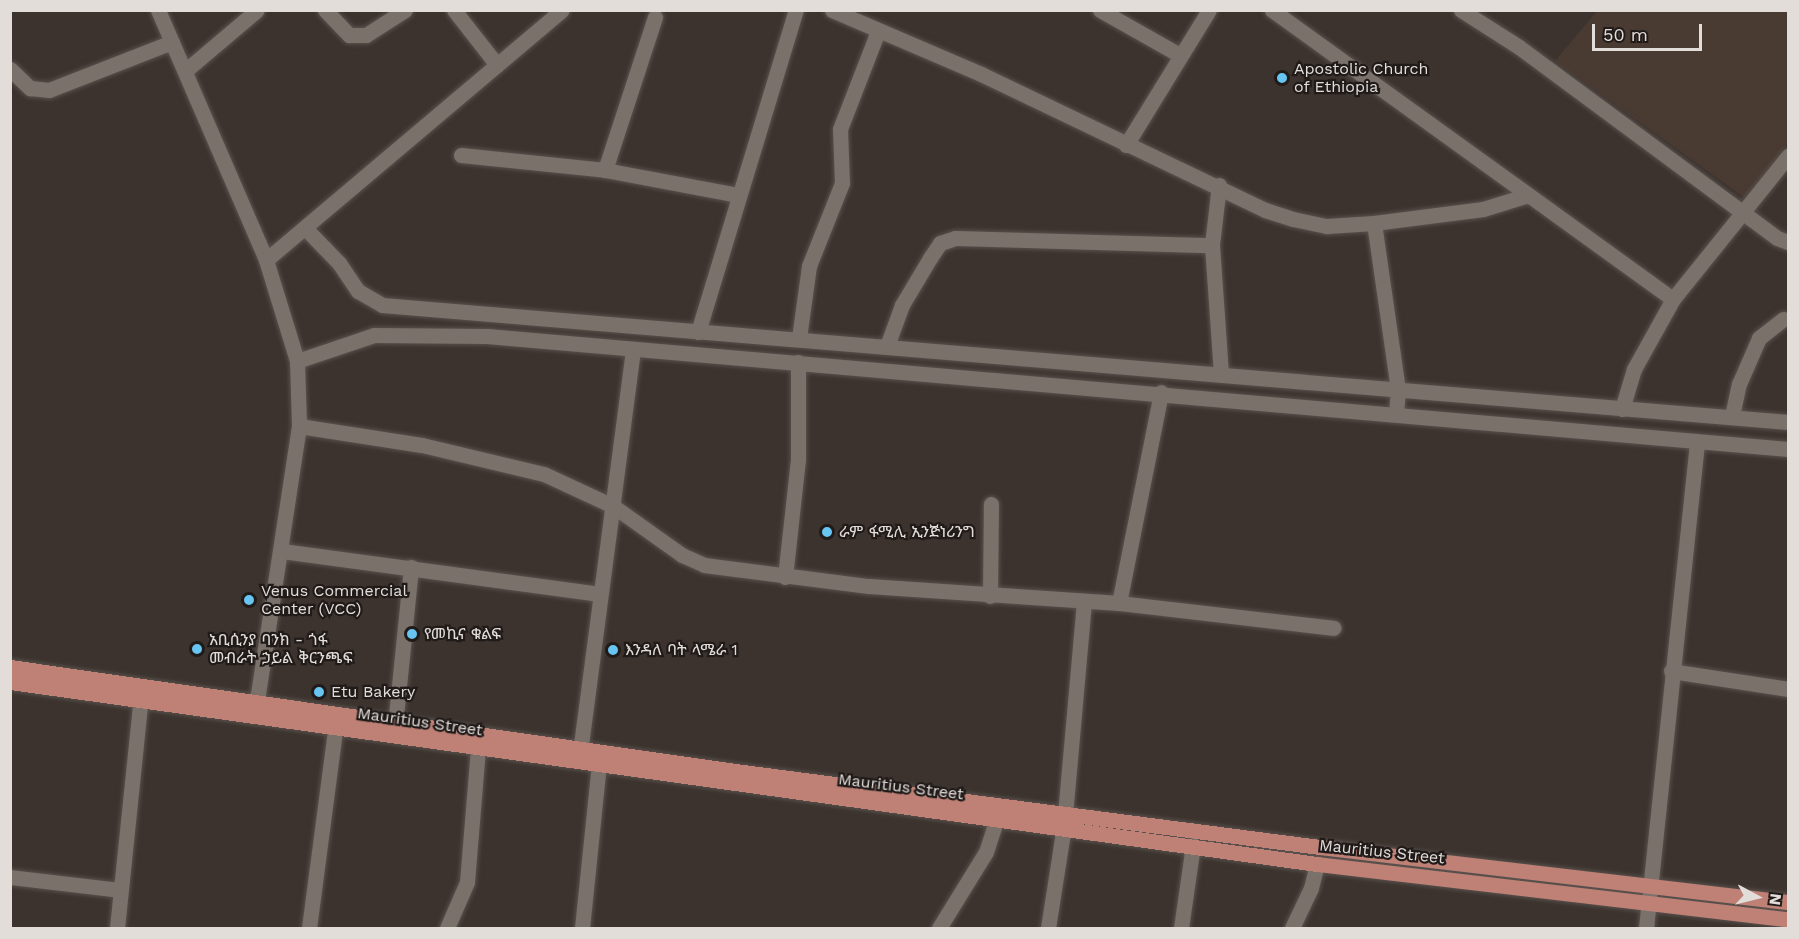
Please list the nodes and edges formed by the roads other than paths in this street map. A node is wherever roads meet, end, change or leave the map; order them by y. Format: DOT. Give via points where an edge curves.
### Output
graph roads {
  1 [pos="158,10"];
  2 [pos="257,10"];
  3 [pos="325,10"];
  4 [pos="405,10"];
  5 [pos="454,10"];
  6 [pos="562,10"];
  7 [pos="796,10"];
  8 [pos="832,10"];
  9 [pos="1100,10"];
  10 [pos="1209,10"];
  11 [pos="1272,10"];
  12 [pos="1461,10"];
  13 [pos="655,17"];
  14 [pos="878,31"];
  15 [pos="172,42"];
  16 [pos="1180,55"];
  17 [pos="497,65"];
  18 [pos="10,69"];
  19 [pos="185,71"];
  20 [pos="1126,145"];
  21 [pos="461,155"];
  22 [pos="1788,156"];
  23 [pos="605,170"];
  24 [pos="1219,185"];
  25 [pos="739,195"];
  26 [pos="1525,196"];
  27 [pos="1745,214"];
  28 [pos="1374,223"];
  29 [pos="306,229"];
  30 [pos="1788,242"];
  31 [pos="1212,245"];
  32 [pos="266,260"];
  33 [pos="1673,299"];
  34 [pos="1783,319"];
  35 [pos="698,332"];
  36 [pos="744,334"];
  37 [pos="799,338"];
  38 [pos="887,346"];
  39 [pos="633,350"];
  40 [pos="744,357"];
  41 [pos="297,361"];
  42 [pos="798,362"];
  43 [pos="1221,375"];
  44 [pos="1398,390"];
  45 [pos="1161,392"];
  46 [pos="1622,409"];
  47 [pos="1396,414"];
  48 [pos="1732,416"];
  49 [pos="1788,422"];
  50 [pos="299,426"];
  51 [pos="1697,441"];
  52 [pos="1788,449"];
  53 [pos="991,504"];
  54 [pos="613,506"];
  55 [pos="282,551"];
  56 [pos="411,567"];
  57 [pos="784,577"];
  58 [pos="598,594"];
  59 [pos="990,596"];
  60 [pos="1084,603"];
  61 [pos="1119,603"];
  62 [pos="1334,628"];
  63 [pos="10,667"];
  64 [pos="1671,671"];
  65 [pos="10,682"];
  66 [pos="142,686"];
  67 [pos="1788,689"];
  68 [pos="257,700"];
  69 [pos="141,702"];
  70 [pos="337,712"];
  71 [pos="254,718"];
  72 [pos="394,728"];
  73 [pos="336,729"];
  74 [pos="581,747"];
  75 [pos="478,748"];
  76 [pos="600,758"];
  77 [pos="578,764"];
  78 [pos="999,810"];
  79 [pos="1064,818"];
  80 [pos="1193,845"];
  81 [pos="1317,864"];
  82 [pos="10,877"];
  83 [pos="1652,884"];
  84 [pos="120,890"];
  85 [pos="1650,902"];
  86 [pos="1788,902"];
  87 [pos="1788,919"];
  88 [pos="117,928"];
  89 [pos="309,928"];
  90 [pos="447,928"];
  91 [pos="582,928"];
  92 [pos="939,928"];
  93 [pos="1048,928"];
  94 [pos="1181,928"];
  95 [pos="1292,928"];
  96 [pos="1646,928"];
  1 -- 15 [label="street"];
  2 -- 19 [label="street"];
  3 -- 4 [label="street" via="349,35 366,35"];
  5 -- 17 [label="street"];
  6 -- 17 [label="street"];
  7 -- 25 [label="street"];
  8 -- 14 [label="street"];
  9 -- 16 [label="street"];
  10 -- 16 [label="street"];
  11 -- 26 [label="street"];
  12 -- 27 [label="street" via="1519,47"];
  13 -- 23 [label="street"];
  14 -- 20 [label="street" via="981,74"];
  14 -- 37 [label="street" via="840,129 842,183 809,266"];
  15 -- 18 [label="street" via="49,90 30,88"];
  15 -- 19 [label="street"];
  16 -- 20 [label="street"];
  17 -- 29 [label="street"];
  19 -- 32 [label="street"];
  20 -- 24 [label="street"];
  21 -- 23 [label="street"];
  22 -- 27 [label="street"];
  23 -- 25 [label="street"];
  24 -- 28 [label="street" via="1265,210 1293,219 1327,226"];
  24 -- 31 [label="street"];
  25 -- 35 [label="street"];
  26 -- 28 [label="street" via="1483,209"];
  26 -- 33 [label="street"];
  27 -- 30 [label="street"];
  27 -- 33 [label="street"];
  28 -- 44 [label="street"];
  29 -- 32 [label="street"];
  29 -- 35 [label="street" via="339,263 358,291 382,305"];
  31 -- 38 [label="street" via="955,238 940,243 930,258 902,305"];
  31 -- 43 [label="street"];
  32 -- 41 [label="street"];
  33 -- 46 [label="street" via="1634,369"];
  34 -- 48 [label="street" via="1768,328 1755,346"];
  35 -- 36 [label="street"];
  36 -- 37 [label="street"];
  36 -- 40 [label="street"];
  37 -- 38 [label="street"];
  38 -- 43 [label="street"];
  39 -- 40 [label="street"];
  39 -- 41 [label="street" via="487,336 374,335"];
  39 -- 54 [label="street"];
  40 -- 42 [label="street"];
  41 -- 50 [label="street"];
  42 -- 45 [label="street"];
  42 -- 57 [label="street" via="798,460"];
  43 -- 44 [label="street"];
  44 -- 46 [label="street"];
  44 -- 47 [label="street"];
  45 -- 47 [label="street"];
  45 -- 61 [label="street"];
  46 -- 48 [label="street"];
  47 -- 51 [label="street"];
  48 -- 49 [label="street"];
  50 -- 54 [label="street" via="487,459 544,474"];
  50 -- 55 [label="street"];
  51 -- 52 [label="street"];
  51 -- 64 [label="street"];
  53 -- 59 [label="street"];
  54 -- 57 [label="street" via="692,561"];
  54 -- 58 [label="street"];
  55 -- 56 [label="street"];
  55 -- 68 [label="street"];
  56 -- 58 [label="street"];
  56 -- 72 [label="street"];
  57 -- 59 [label="street"];
  58 -- 74 [label="street"];
  59 -- 60 [label="street"];
  60 -- 61 [label="street"];
  60 -- 79 [label="street"];
  61 -- 62 [label="street"];
  63 -- 66 [label="main road, Mauritius Street"];
  64 -- 67 [label="street"];
  64 -- 83 [label="street"];
  65 -- 69 [label="main road, Mauritius Street"];
  66 -- 68 [label="main road, Mauritius Street"];
  66 -- 69 [label="street"];
  68 -- 70 [label="main road, Mauritius Street"];
  68 -- 71 [label="street"];
  69 -- 71 [label="main road, Mauritius Street"];
  69 -- 84 [label="street"];
  70 -- 72 [label="main road, Mauritius Street"];
  70 -- 73 [label="street"];
  71 -- 73 [label="main road, Mauritius Street"];
  72 -- 73 [label="main road, Mauritius Street"];
  72 -- 74 [label="main road, Mauritius Street"];
  72 -- 75 [label="main road, Mauritius Street"];
  73 -- 89 [label="street"];
  74 -- 76 [label="main road, Mauritius Street"];
  74 -- 77 [label="street"];
  75 -- 77 [label="main road, Mauritius Street"];
  75 -- 90 [label="street" via="467,882"];
  76 -- 77 [label="main road, Mauritius Street"];
  76 -- 78 [label="main road, Mauritius Street"];
  76 -- 91 [label="street"];
  78 -- 79 [label="main road, Mauritius Street"];
  78 -- 92 [label="street" via="986,852"];
  79 -- 80 [label="main road, Mauritius Street"];
  79 -- 83 [label="main road, Mauritius Street"];
  79 -- 93 [label="street"];
  80 -- 81 [label="main road, Mauritius Street"];
  80 -- 94 [label="street"];
  81 -- 85 [label="main road, Mauritius Street"];
  81 -- 95 [label="street" via="1311,888"];
  82 -- 84 [label="street"];
  83 -- 85 [label="street"];
  83 -- 86 [label="main road, Mauritius Street"];
  84 -- 88 [label="street"];
  85 -- 87 [label="main road, Mauritius Street"];
  85 -- 96 [label="street"];
}
